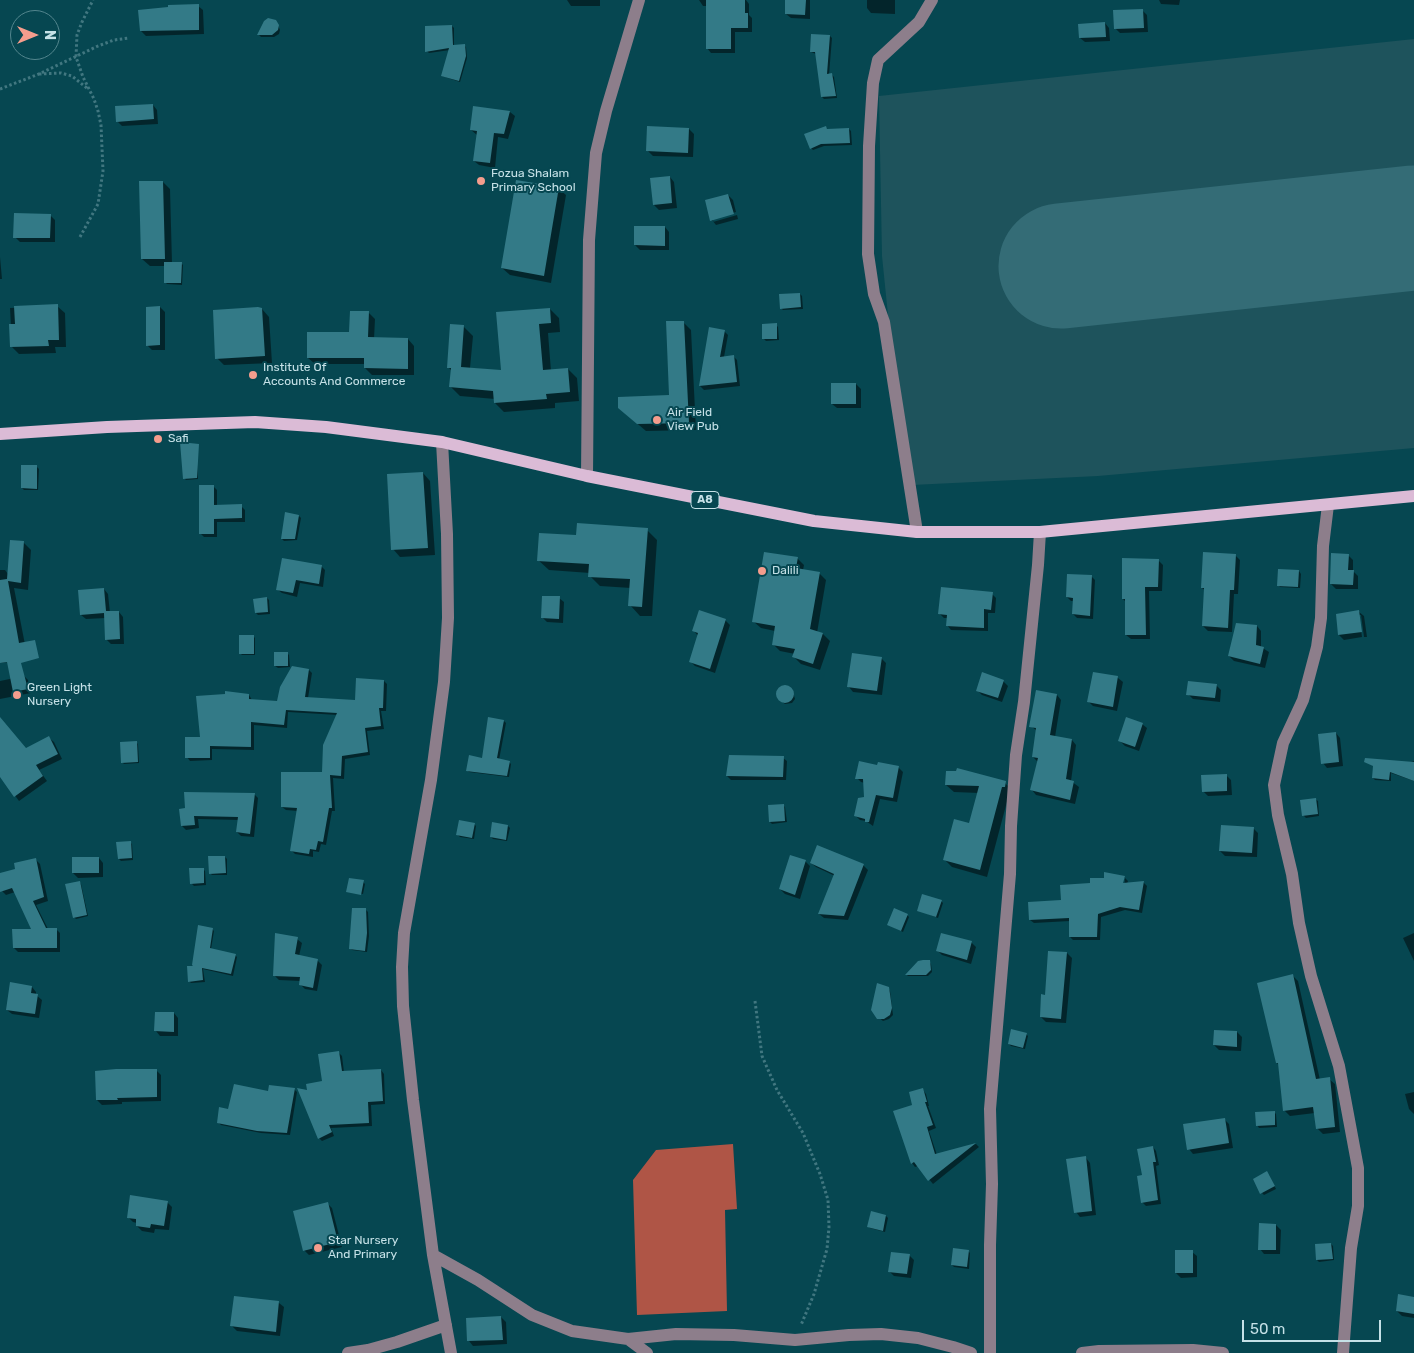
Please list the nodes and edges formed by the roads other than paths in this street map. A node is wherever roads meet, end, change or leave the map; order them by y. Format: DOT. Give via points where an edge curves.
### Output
graph roads {
  1 [pos="639,0"];
  2 [pos="932,0"];
  3 [pos="0,434"];
  4 [pos="442,442"];
  5 [pos="587,476"];
  6 [pos="1414,496"];
  7 [pos="1328,505"];
  8 [pos="917,532"];
  9 [pos="1040,532"];
  10 [pos="433,1255"];
  11 [pos="446,1325"];
  12 [pos="628,1339"];
  13 [pos="348,1353"];
  14 [pos="451,1353"];
  15 [pos="647,1353"];
  16 [pos="971,1353"];
  17 [pos="990,1353"];
  18 [pos="1082,1353"];
  19 [pos="1223,1353"];
  20 [pos="1343,1353"];
  1 -- 5 [label="street" via="596,153 589,240"];
  2 -- 8 [label="street" via="919,22 878,60 873,83 869,146 868,254 874,294 884,322"];
  3 -- 4 [label="main road, A8" via="255,422 326,427"];
  4 -- 5 [label="main road, A8"];
  4 -- 10 [label="street" via="448,581 444,682 431,780 404,933 402,967 412,1090"];
  5 -- 8 [label="main road, A8" via="814,521"];
  6 -- 7 [label="main road, A8"];
  7 -- 9 [label="main road, A8"];
  7 -- 20 [label="street" via="1318,648 1303,700 1282,743 1274,785 1299,923 1311,976 1339,1066 1358,1168 1358,1206 1351,1248"];
  8 -- 9 [label="main road, A8"];
  9 -- 17 [label="street" via="1016,755 1010,874 990,1109"];
  10 -- 11 [label="street"];
  10 -- 12 [label="street" via="532,1315 572,1331"];
  11 -- 13 [label="street" via="397,1342"];
  11 -- 14 [label="street"];
  12 -- 15 [label="street"];
  12 -- 16 [label="street" via="709,1334 795,1340 881,1334 918,1338"];
  18 -- 19 [label="street" via="1183,1350"];
}
